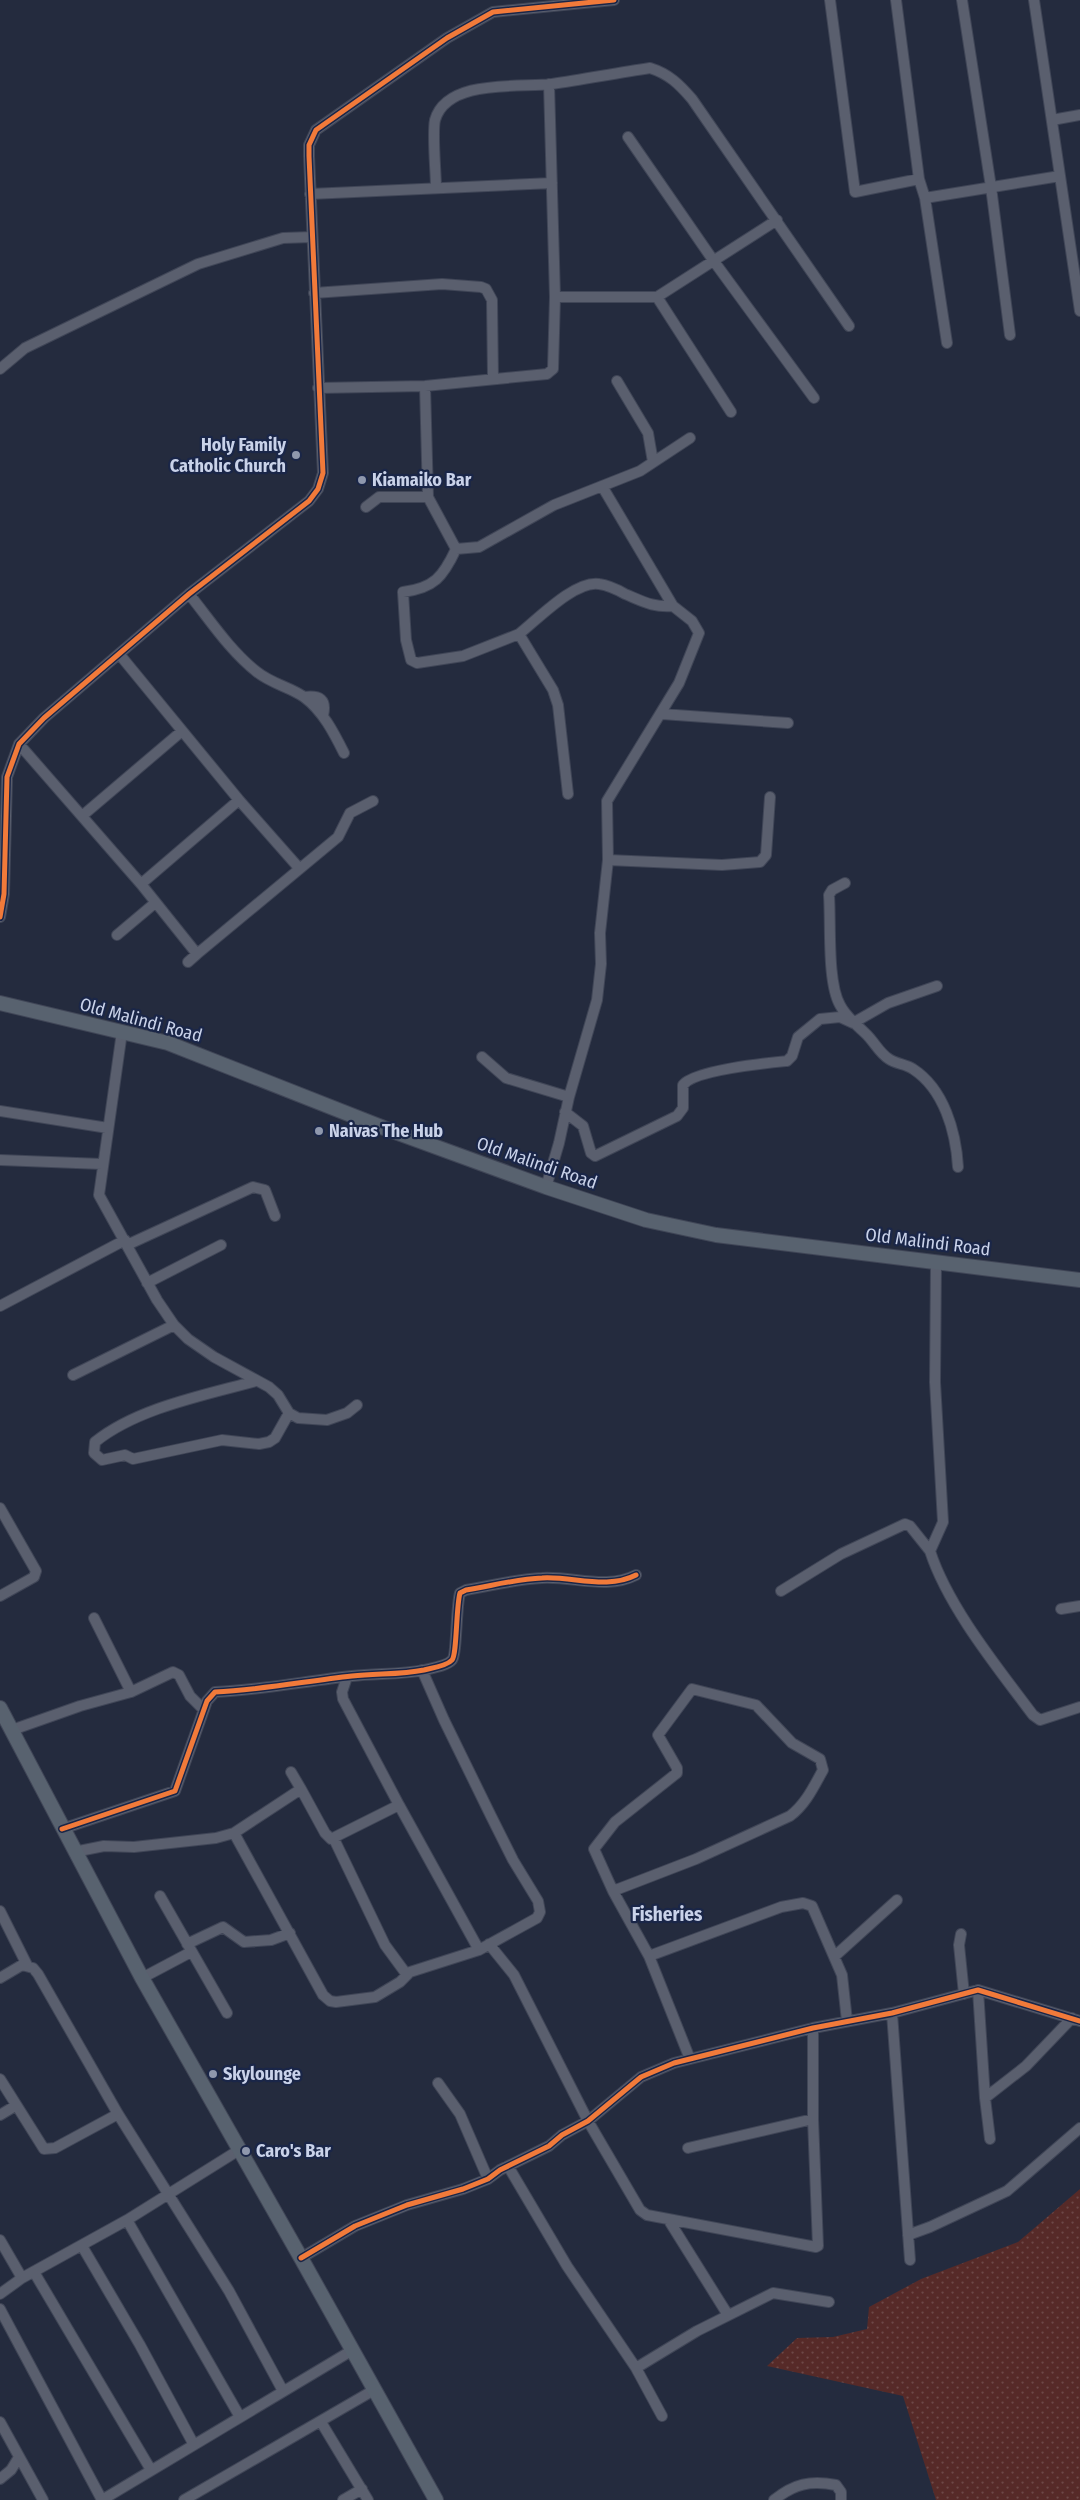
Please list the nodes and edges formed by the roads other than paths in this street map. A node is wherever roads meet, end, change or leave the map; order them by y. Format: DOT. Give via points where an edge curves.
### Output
graph roads {
  1 [pos="614,0"];
  2 [pos="830,0"];
  3 [pos="896,0"];
  4 [pos="962,0"];
  5 [pos="1034,0"];
  6 [pos="549,84"];
  7 [pos="1080,115"];
  8 [pos="1052,120"];
  9 [pos="628,137"];
  10 [pos="1060,176"];
  11 [pos="919,179"];
  12 [pos="552,183"];
  13 [pos="991,187"];
  14 [pos="436,188"];
  15 [pos="310,194"];
  16 [pos="925,198"];
  17 [pos="777,220"];
  18 [pos="312,237"];
  19 [pos="713,260"];
  20 [pos="314,293"];
  21 [pos="555,297"];
  22 [pos="658,297"];
  23 [pos="1080,311"];
  24 [pos="849,326"];
  25 [pos="1010,335"];
  26 [pos="947,343"];
  27 [pos="0,370"];
  28 [pos="493,379"];
  29 [pos="617,381"];
  30 [pos="425,386"];
  31 [pos="318,388"];
  32 [pos="814,398"];
  33 [pos="731,412"];
  34 [pos="690,438"];
  35 [pos="653,462"];
  36 [pos="602,486"];
  37 [pos="428,497"];
  38 [pos="366,507"];
  39 [pos="456,549"];
  40 [pos="189,594"];
  41 [pos="672,606"];
  42 [pos="518,634"];
  43 [pos="120,655"];
  44 [pos="662,714"];
  45 [pos="788,724"];
  46 [pos="182,730"];
  47 [pos="19,744"];
  48 [pos="344,753"];
  49 [pos="568,794"];
  50 [pos="770,797"];
  51 [pos="239,800"];
  52 [pos="373,801"];
  53 [pos="82,816"];
  54 [pos="608,860"];
  55 [pos="299,868"];
  56 [pos="845,883"];
  57 [pos="141,884"];
  58 [pos="2,893"];
  59 [pos="155,902"];
  60 [pos="0,917"];
  61 [pos="117,935"];
  62 [pos="197,954"];
  63 [pos="188,962"];
  64 [pos="937,986"];
  65 [pos="0,1003"];
  66 [pos="853,1023"];
  67 [pos="122,1032"];
  68 [pos="482,1057"];
  69 [pos="569,1097"];
  70 [pos="0,1111"];
  71 [pos="565,1112"];
  72 [pos="108,1128"];
  73 [pos="0,1160"];
  74 [pos="102,1164"];
  75 [pos="958,1167"];
  76 [pos="546,1187"];
  77 [pos="275,1216"];
  78 [pos="126,1242"];
  79 [pos="221,1245"];
  80 [pos="936,1264"];
  81 [pos="1080,1280"];
  82 [pos="147,1283"];
  83 [pos="1,1303"];
  84 [pos="174,1326"];
  85 [pos="73,1376"];
  86 [pos="256,1381"];
  87 [pos="358,1405"];
  88 [pos="289,1413"];
  89 [pos="0,1508"];
  90 [pos="930,1551"];
  91 [pos="636,1575"];
  92 [pos="781,1591"];
  93 [pos="0,1596"];
  94 [pos="1080,1606"];
  95 [pos="1061,1609"];
  96 [pos="94,1618"];
  97 [pos="422,1670"];
  98 [pos="347,1677"];
  99 [pos="130,1692"];
  100 [pos="1080,1707"];
  101 [pos="0,1708"];
  102 [pos="204,1710"];
  103 [pos="12,1730"];
  104 [pos="291,1772"];
  105 [pos="300,1789"];
  106 [pos="399,1805"];
  107 [pos="62,1829"];
  108 [pos="234,1832"];
  109 [pos="334,1839"];
  110 [pos="74,1852"];
  111 [pos="614,1890"];
  112 [pos="160,1896"];
  113 [pos="897,1900"];
  114 [pos="0,1911"];
  115 [pos="290,1933"];
  116 [pos="961,1934"];
  117 [pos="489,1944"];
  118 [pos="189,1948"];
  119 [pos="479,1950"];
  120 [pos="649,1956"];
  121 [pos="835,1956"];
  122 [pos="27,1964"];
  123 [pos="407,1975"];
  124 [pos="0,1978"];
  125 [pos="142,1978"];
  126 [pos="978,1990"];
  127 [pos="964,1994"];
  128 [pos="892,2012"];
  129 [pos="227,2013"];
  130 [pos="1076,2019"];
  131 [pos="847,2021"];
  132 [pos="813,2028"];
  133 [pos="690,2059"];
  134 [pos="0,2079"];
  135 [pos="438,2083"];
  136 [pos="984,2098"];
  137 [pos="15,2106"];
  138 [pos="118,2114"];
  139 [pos="0,2115"];
  140 [pos="813,2120"];
  141 [pos="588,2121"];
  142 [pos="1080,2128"];
  143 [pos="990,2139"];
  144 [pos="688,2148"];
  145 [pos="239,2150"];
  146 [pos="508,2166"];
  147 [pos="488,2179"];
  148 [pos="168,2194"];
  149 [pos="668,2219"];
  150 [pos="127,2220"];
  151 [pos="908,2235"];
  152 [pos="0,2240"];
  153 [pos="82,2246"];
  154 [pos="301,2258"];
  155 [pos="910,2260"];
  156 [pos="34,2272"];
  157 [pos="22,2278"];
  158 [pos="0,2294"];
  159 [pos="829,2302"];
  160 [pos="0,2309"];
  161 [pos="728,2315"];
  162 [pos="351,2351"];
  163 [pos="636,2368"];
  164 [pos="374,2390"];
  165 [pos="283,2391"];
  166 [pos="662,2416"];
  167 [pos="240,2417"];
  168 [pos="0,2422"];
  169 [pos="321,2422"];
  170 [pos="194,2445"];
  171 [pos="19,2457"];
  172 [pos="151,2470"];
  173 [pos="0,2479"];
  174 [pos="362,2489"];
  175 [pos="43,2500"];
  176 [pos="102,2500"];
  177 [pos="184,2500"];
  178 [pos="343,2500"];
  179 [pos="368,2500"];
  180 [pos="436,2500"];
  181 [pos="774,2500"];
  182 [pos="841,2500"];
  1 -- 15 [label="street" via="493,12 447,38 316,130 310,145"];
  2 -- 11 [label="street" via="855,192"];
  3 -- 11 [label="street"];
  4 -- 13 [label="street"];
  5 -- 8 [label="street"];
  6 -- 12 [label="street"];
  6 -- 14 [label="street" via="494,86 450,100 435,120"];
  6 -- 17 [label="street" via="650,68 665,73 677,81 692,99"];
  7 -- 8 [label="street"];
  8 -- 10 [label="street"];
  9 -- 19 [label="street"];
  10 -- 13 [label="street"];
  10 -- 23 [label="street"];
  11 -- 16 [label="street"];
  12 -- 14 [label="street"];
  12 -- 21 [label="street"];
  13 -- 16 [label="street"];
  13 -- 25 [label="street"];
  14 -- 15 [label="street"];
  15 -- 18 [label="street"];
  16 -- 26 [label="street"];
  17 -- 19 [label="street"];
  17 -- 24 [label="street"];
  18 -- 20 [label="street"];
  18 -- 27 [label="street" via="283,238 198,264 25,348"];
  19 -- 22 [label="street"];
  19 -- 32 [label="street"];
  20 -- 28 [label="street" via="442,284 486,289 492,300"];
  20 -- 31 [label="street"];
  21 -- 22 [label="street"];
  21 -- 28 [label="street" via="553,369 547,374"];
  22 -- 33 [label="street"];
  28 -- 30 [label="street"];
  29 -- 35 [label="street" via="648,433"];
  30 -- 31 [label="street"];
  30 -- 37 [label="street"];
  31 -- 40 [label="street" via="323,474 318,489 299,510"];
  34 -- 35 [label="street"];
  35 -- 36 [label="street"];
  36 -- 39 [label="street" via="554,504 478,547"];
  36 -- 41 [label="street"];
  37 -- 38 [label="street" via="379,497"];
  37 -- 39 [label="street"];
  39 -- 42 [label="street" via="447,567 431,584 420,590 403,592 406,640 412,662 464,656"];
  40 -- 43 [label="street"];
  40 -- 48 [label="street" via="235,651 256,671 304,697 323,716"];
  41 -- 42 [label="street" via="649,605 598,584 560,598"];
  41 -- 44 [label="street" via="692,621 699,633 686,669"];
  42 -- 49 [label="street" via="546,675 558,705"];
  43 -- 46 [label="street"];
  43 -- 47 [label="street" via="44,718"];
  44 -- 45 [label="street"];
  44 -- 54 [label="street" via="607,801"];
  46 -- 51 [label="street"];
  46 -- 53 [label="street"];
  47 -- 53 [label="street"];
  47 -- 58 [label="street" via="7,777"];
  50 -- 54 [label="street" via="766,855 760,862 722,865"];
  51 -- 55 [label="street"];
  51 -- 57 [label="street"];
  52 -- 55 [label="street" via="350,814 338,837"];
  53 -- 57 [label="street"];
  54 -- 69 [label="street" via="597,1000"];
  55 -- 62 [label="street"];
  56 -- 66 [label="street" via="829,892 829,922 834,987 840,1005"];
  57 -- 59 [label="street"];
  58 -- 60 [label="street"];
  59 -- 61 [label="street"];
  59 -- 62 [label="street"];
  62 -- 63 [label="street"];
  64 -- 66 [label="street" via="888,1003"];
  65 -- 67 [label="main road, Old Malindi Road"];
  66 -- 71 [label="street" via="840,1017 820,1019 798,1037 788,1061 736,1067 691,1078 684,1085 683,1108 677,1116 595,1156 582,1126"];
  66 -- 75 [label="street" via="887,1058 913,1068 934,1090 943,1104 954,1137"];
  67 -- 72 [label="street"];
  67 -- 76 [label="main road, Old Malindi Road" via="180,1047 384,1128"];
  68 -- 69 [label="street" via="506,1078"];
  69 -- 71 [label="street"];
  70 -- 72 [label="street"];
  71 -- 76 [label="street"];
  72 -- 74 [label="street"];
  73 -- 74 [label="street"];
  74 -- 78 [label="street" via="99,1195"];
  76 -- 80 [label="main road, Old Malindi Road" via="646,1220 716,1235"];
  77 -- 78 [label="street" via="265,1190 253,1187"];
  78 -- 82 [label="street"];
  78 -- 83 [label="street"];
  79 -- 82 [label="street"];
  80 -- 81 [label="main road, Old Malindi Road"];
  80 -- 90 [label="street" via="935,1382 943,1522"];
  82 -- 84 [label="street"];
  84 -- 85 [label="street"];
  84 -- 86 [label="street" via="214,1357"];
  86 -- 88 [label="street" via="278,1395"];
  86 -- 88 [label="street" via="205,1394 134,1420 95,1442 94,1453 102,1460 125,1455 132,1459 222,1440 269,1442 275,1438"];
  87 -- 88 [label="street" via="327,1420 298,1418"];
  89 -- 93 [label="street" via="36,1571 34,1577"];
  90 -- 92 [label="street" via="905,1524 842,1554"];
  90 -- 100 [label="street" via="954,1602 991,1660 1033,1715 1040,1720"];
  91 -- 97 [label="street" via="613,1582 542,1578 466,1590 458,1598 454,1658 448,1663"];
  94 -- 95 [label="street"];
  96 -- 99 [label="street"];
  97 -- 98 [label="street"];
  97 -- 117 [label="street" via="491,1816 540,1907 537,1918"];
  98 -- 102 [label="street" via="216,1692 210,1696"];
  98 -- 106 [label="street" via="343,1699"];
  99 -- 102 [label="street" via="176,1672 190,1696"];
  99 -- 103 [label="street"];
  101 -- 103 [label="main road"];
  102 -- 107 [label="street" via="175,1791"];
  103 -- 107 [label="main road"];
  104 -- 105 [label="street"];
  105 -- 108 [label="street"];
  105 -- 109 [label="street" via="325,1833"];
  106 -- 109 [label="street"];
  106 -- 119 [label="street"];
  107 -- 110 [label="main road"];
  108 -- 110 [label="street" via="216,1838 134,1847 104,1846"];
  108 -- 115 [label="street"];
  109 -- 123 [label="street" via="385,1945"];
  110 -- 125 [label="main road"];
  111 -- 111 [label="street" via="594,1849 615,1822 677,1773 658,1734 689,1691 756,1705 792,1744 820,1759 823,1770 810,1794 790,1816"];
  111 -- 120 [label="street"];
  112 -- 118 [label="street"];
  113 -- 121 [label="street"];
  114 -- 122 [label="street"];
  115 -- 118 [label="street" via="271,1940 244,1942 223,1927"];
  115 -- 123 [label="street" via="323,1995 330,2001 353,2002 375,1997"];
  116 -- 127 [label="street" via="959,1945"];
  117 -- 119 [label="street"];
  117 -- 141 [label="street" via="514,1975"];
  118 -- 125 [label="street"];
  118 -- 129 [label="street"];
  119 -- 123 [label="street"];
  120 -- 121 [label="street" via="781,1907 803,1903 812,1906"];
  120 -- 133 [label="street"];
  121 -- 131 [label="street" via="842,1975"];
  122 -- 124 [label="street"];
  122 -- 138 [label="street" via="38,1974"];
  125 -- 145 [label="main road"];
  126 -- 127 [label="street"];
  126 -- 130 [label="street"];
  126 -- 136 [label="street"];
  127 -- 128 [label="street"];
  128 -- 131 [label="street"];
  128 -- 151 [label="street"];
  130 -- 136 [label="street" via="1026,2066"];
  131 -- 132 [label="street"];
  132 -- 133 [label="street"];
  132 -- 140 [label="street"];
  133 -- 141 [label="street" via="641,2077"];
  134 -- 137 [label="street"];
  135 -- 147 [label="street" via="460,2114"];
  136 -- 143 [label="street"];
  137 -- 138 [label="street" via="47,2150"];
  137 -- 139 [label="street"];
  138 -- 148 [label="street"];
  140 -- 144 [label="street"];
  140 -- 149 [label="street" via="818,2246"];
  141 -- 146 [label="street" via="549,2146"];
  141 -- 149 [label="street" via="640,2210 647,2215"];
  142 -- 151 [label="street" via="1007,2190 930,2228"];
  145 -- 148 [label="street"];
  145 -- 154 [label="main road"];
  146 -- 147 [label="street"];
  146 -- 163 [label="street" via="567,2266"];
  147 -- 154 [label="street" via="355,2226"];
  148 -- 150 [label="street"];
  148 -- 165 [label="street" via="229,2291"];
  149 -- 161 [label="street"];
  150 -- 153 [label="street"];
  150 -- 167 [label="street"];
  151 -- 155 [label="street"];
  152 -- 157 [label="street"];
  153 -- 156 [label="street"];
  153 -- 170 [label="street"];
  154 -- 162 [label="main road"];
  156 -- 157 [label="street"];
  156 -- 172 [label="street"];
  157 -- 158 [label="street"];
  159 -- 161 [label="street" via="777,2292"];
  160 -- 176 [label="street"];
  161 -- 163 [label="street"];
  162 -- 164 [label="main road"];
  162 -- 165 [label="street"];
  163 -- 166 [label="street"];
  164 -- 169 [label="street"];
  164 -- 180 [label="main road"];
  165 -- 167 [label="street"];
  167 -- 170 [label="street"];
  168 -- 171 [label="street"];
  169 -- 174 [label="street"];
  169 -- 177 [label="street"];
  170 -- 172 [label="street"];
  171 -- 173 [label="street"];
  171 -- 175 [label="street"];
  172 -- 176 [label="street"];
  174 -- 178 [label="street"];
  174 -- 179 [label="street"];
  181 -- 182 [label="street" via="798,2485 815,2482 836,2485"];
}
